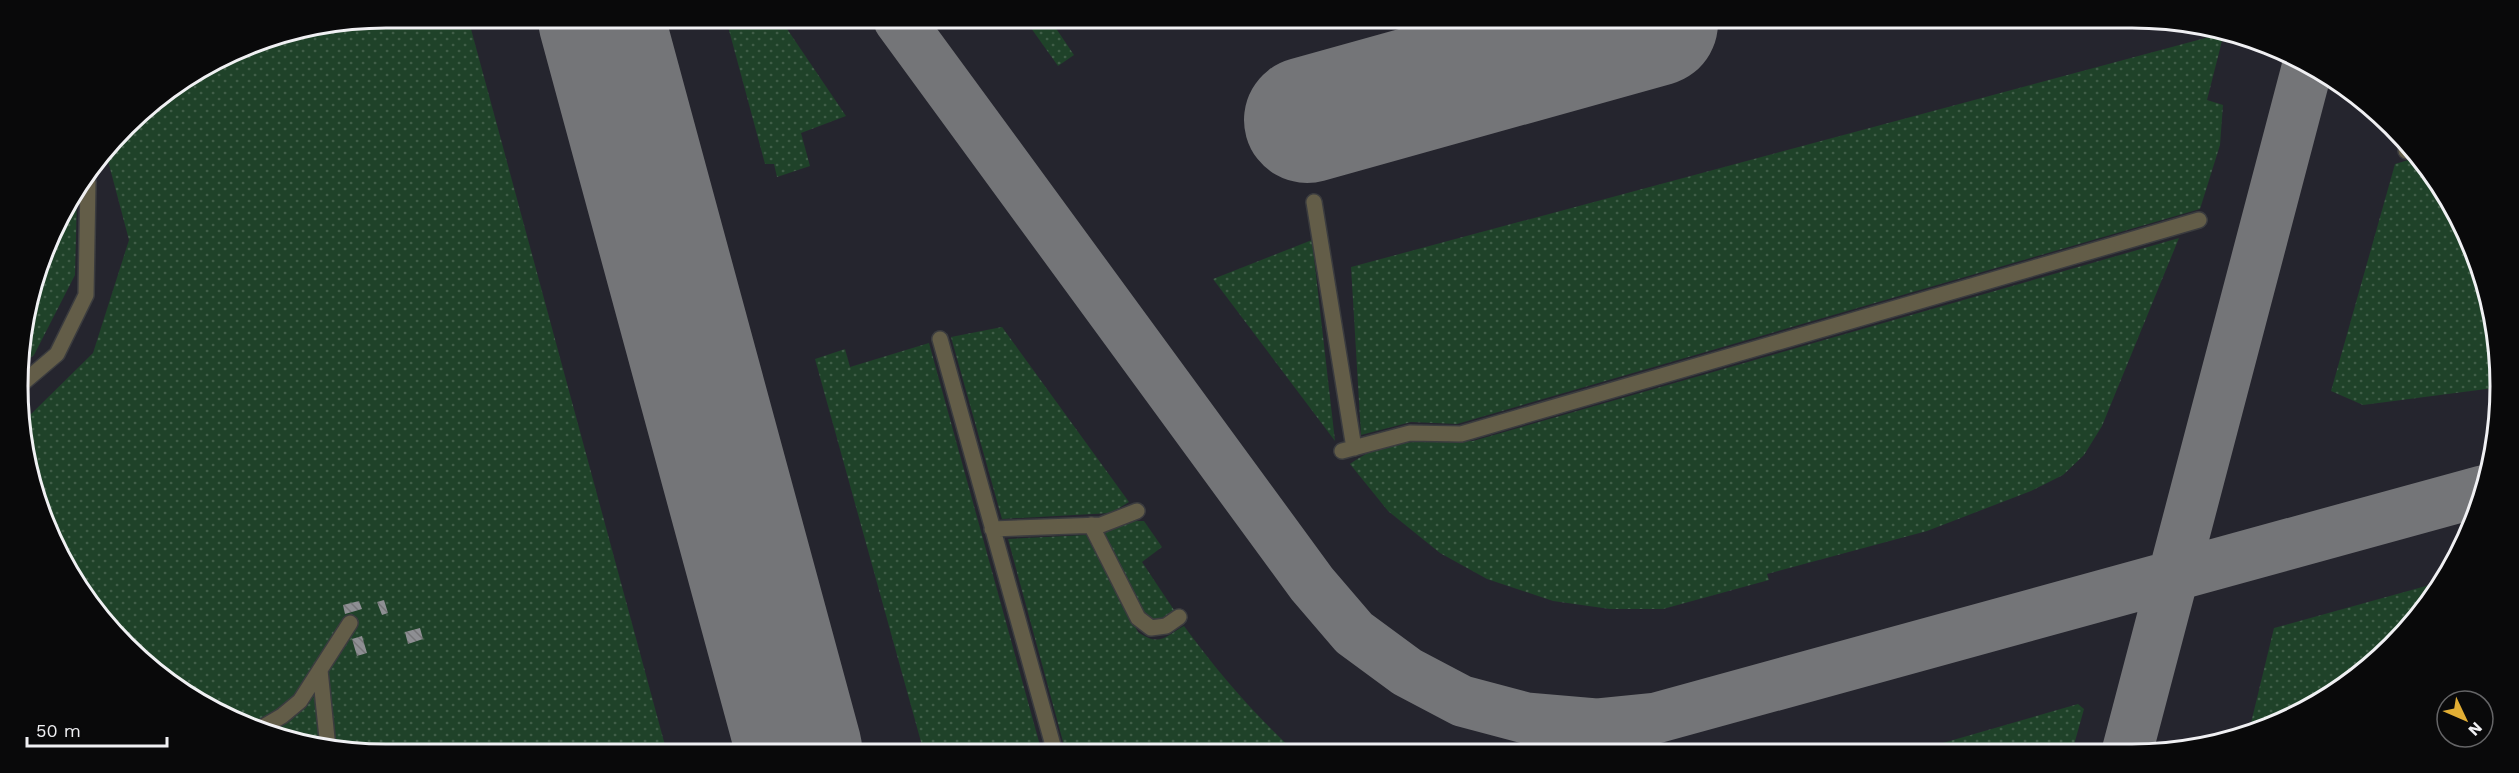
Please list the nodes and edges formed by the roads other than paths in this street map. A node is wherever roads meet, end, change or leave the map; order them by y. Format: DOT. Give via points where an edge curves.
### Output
graph roads {
  1 [pos="88,190"];
  2 [pos="1314,202"];
  3 [pos="2199,220"];
  4 [pos="940,339"];
  5 [pos="28,378"];
  6 [pos="1137,511"];
  7 [pos="1091,525"];
  8 [pos="992,529"];
  9 [pos="1179,617"];
  10 [pos="350,623"];
  11 [pos="320,670"];
  12 [pos="267,724"];
  13 [pos="327,739"];
  14 [pos="1053,744"];
  1 -- 5 [label="lane" via="86,295 57,354"];
  2 -- 3 [label="lane" via="1348,450 1410,433 1461,434"];
  4 -- 8 [label="lane"];
  6 -- 7 [label="lane"];
  7 -- 8 [label="lane"];
  7 -- 9 [label="lane" via="1138,618 1151,628 1166,626"];
  8 -- 14 [label="lane"];
  10 -- 11 [label="lane"];
  11 -- 12 [label="lane" via="300,701"];
  11 -- 13 [label="lane"];
}
